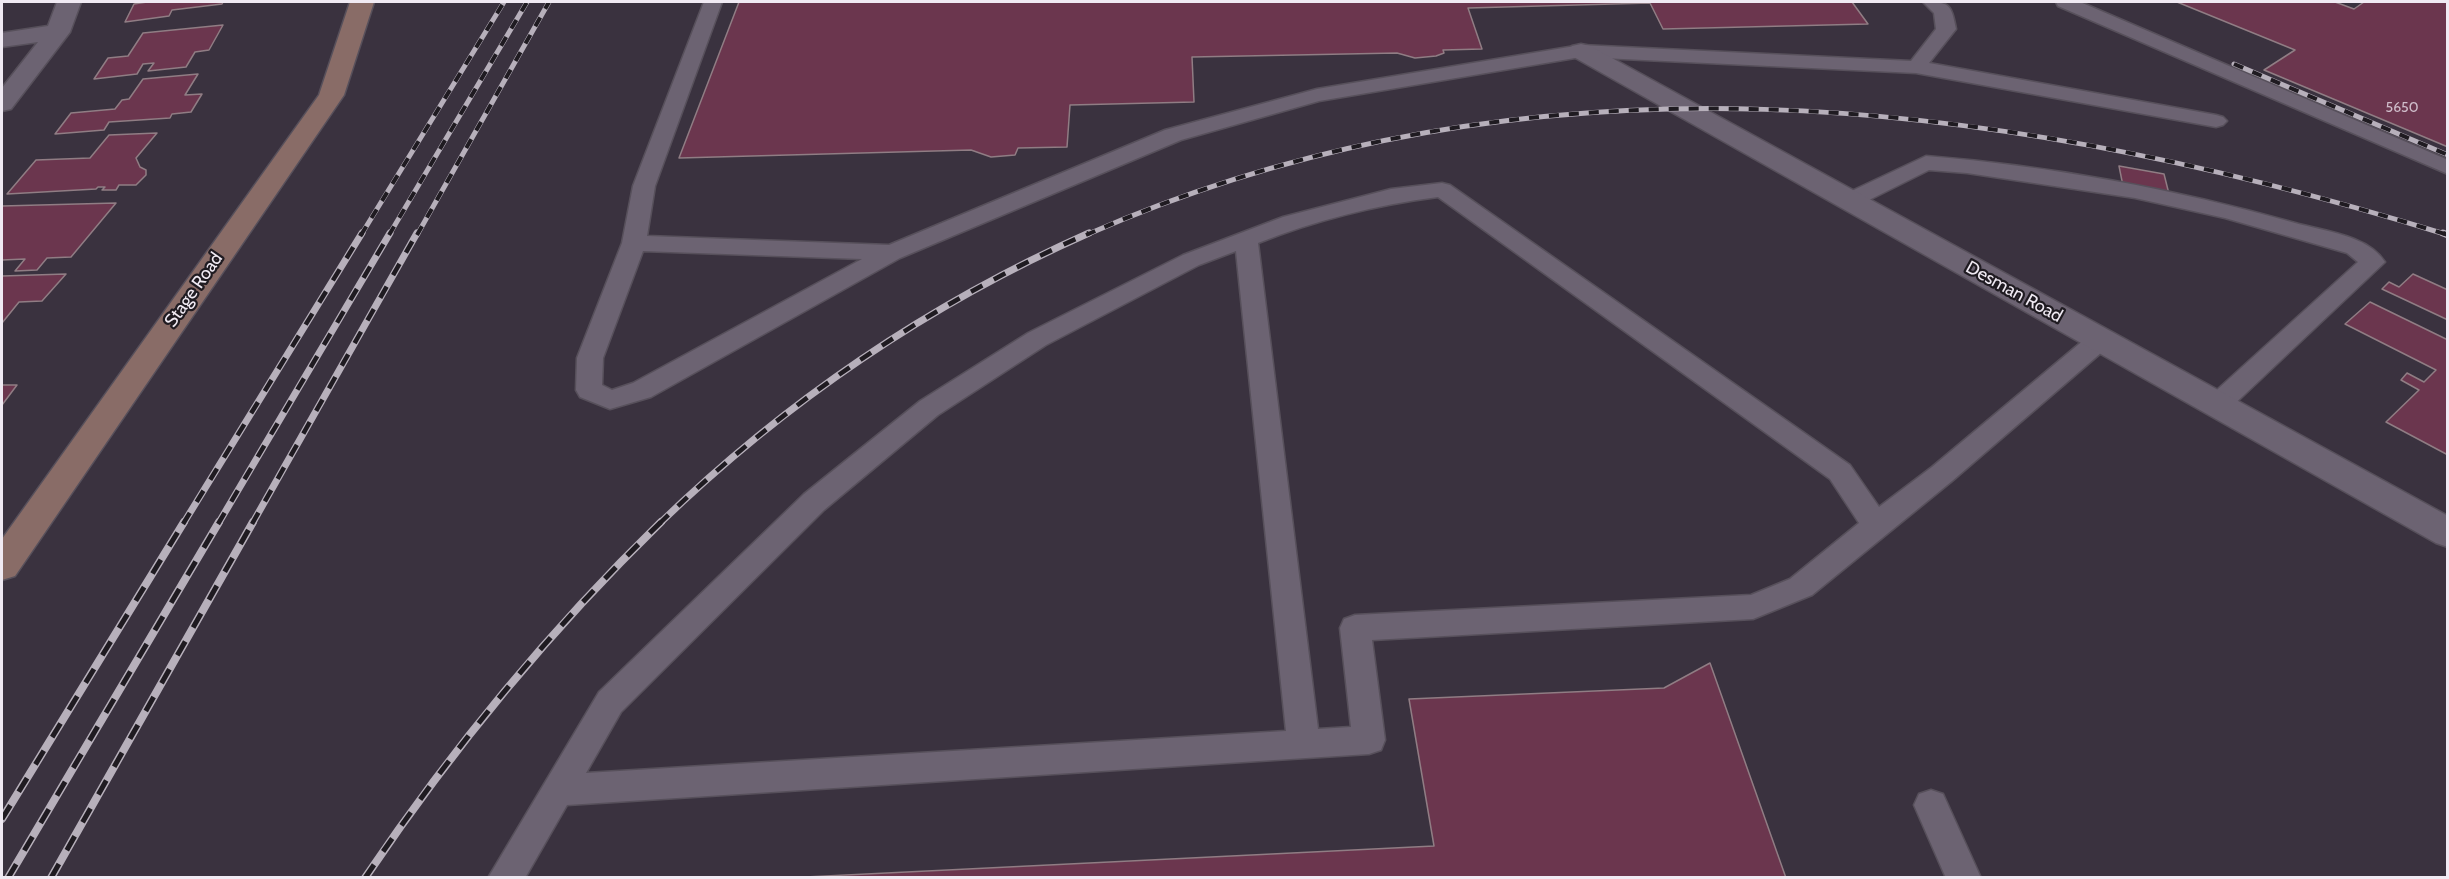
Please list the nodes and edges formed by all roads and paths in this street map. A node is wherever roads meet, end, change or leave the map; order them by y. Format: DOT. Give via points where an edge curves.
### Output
graph roads {
  1 [pos="69,2"];
  2 [pos="362,2"];
  3 [pos="712,2"];
  4 [pos="1932,2"];
  5 [pos="2065,2"];
  6 [pos="58,32"];
  7 [pos="2,40"];
  8 [pos="1581,51"];
  9 [pos="1916,67"];
  10 [pos="2,104"];
  11 [pos="2216,121"];
  12 [pos="2448,168"];
  13 [pos="1849,201"];
  14 [pos="1246,239"];
  15 [pos="634,243"];
  16 [pos="892,253"];
  17 [pos="2100,340"];
  18 [pos="2217,405"];
  19 [pos="1876,525"];
  20 [pos="2448,533"];
  21 [pos="2,566"];
  22 [pos="1304,744"];
  23 [pos="558,790"];
  24 [pos="1931,805"];
  25 [pos="505,878"];
  26 [pos="1964,878"];
  1 -- 6 [label="street"];
  2 -- 21 [label="main road, Stage Road" via="331,95"];
  3 -- 15 [label="lane" via="644,186"];
  4 -- 9 [label="lane" via="1943,11 1946,29"];
  5 -- 12 [label="lane"];
  6 -- 7 [label="street"];
  6 -- 10 [label="street"];
  8 -- 9 [label="lane"];
  8 -- 13 [label="street, Desman Road"];
  8 -- 16 [label="lane" via="1317,95 1173,135"];
  9 -- 11 [label="lane"];
  13 -- 17 [label="street, Desman Road"];
  13 -- 18 [label="lane" via="1926,163 1967,166 2135,191 2229,212 2355,248 2373,262"];
  14 -- 19 [label="lane" via="1291,222 1391,196 1443,190 1840,472"];
  14 -- 22 [label="lane"];
  14 -- 23 [label="lane" via="1191,260 1037,339 917,417 814,502 610,702"];
  15 -- 16 [label="lane"];
  15 -- 16 [label="lane" via="590,358 589,390 610,400 642,390"];
  17 -- 18 [label="street, Desman Road"];
  17 -- 19 [label="lane"];
  18 -- 20 [label="street, Desman Road"];
  19 -- 22 [label="lane" via="1801,587 1753,607 1355,628 1369,740"];
  22 -- 23 [label="lane"];
  23 -- 25 [label="lane"];
  24 -- 26 [label="lane"];
}
